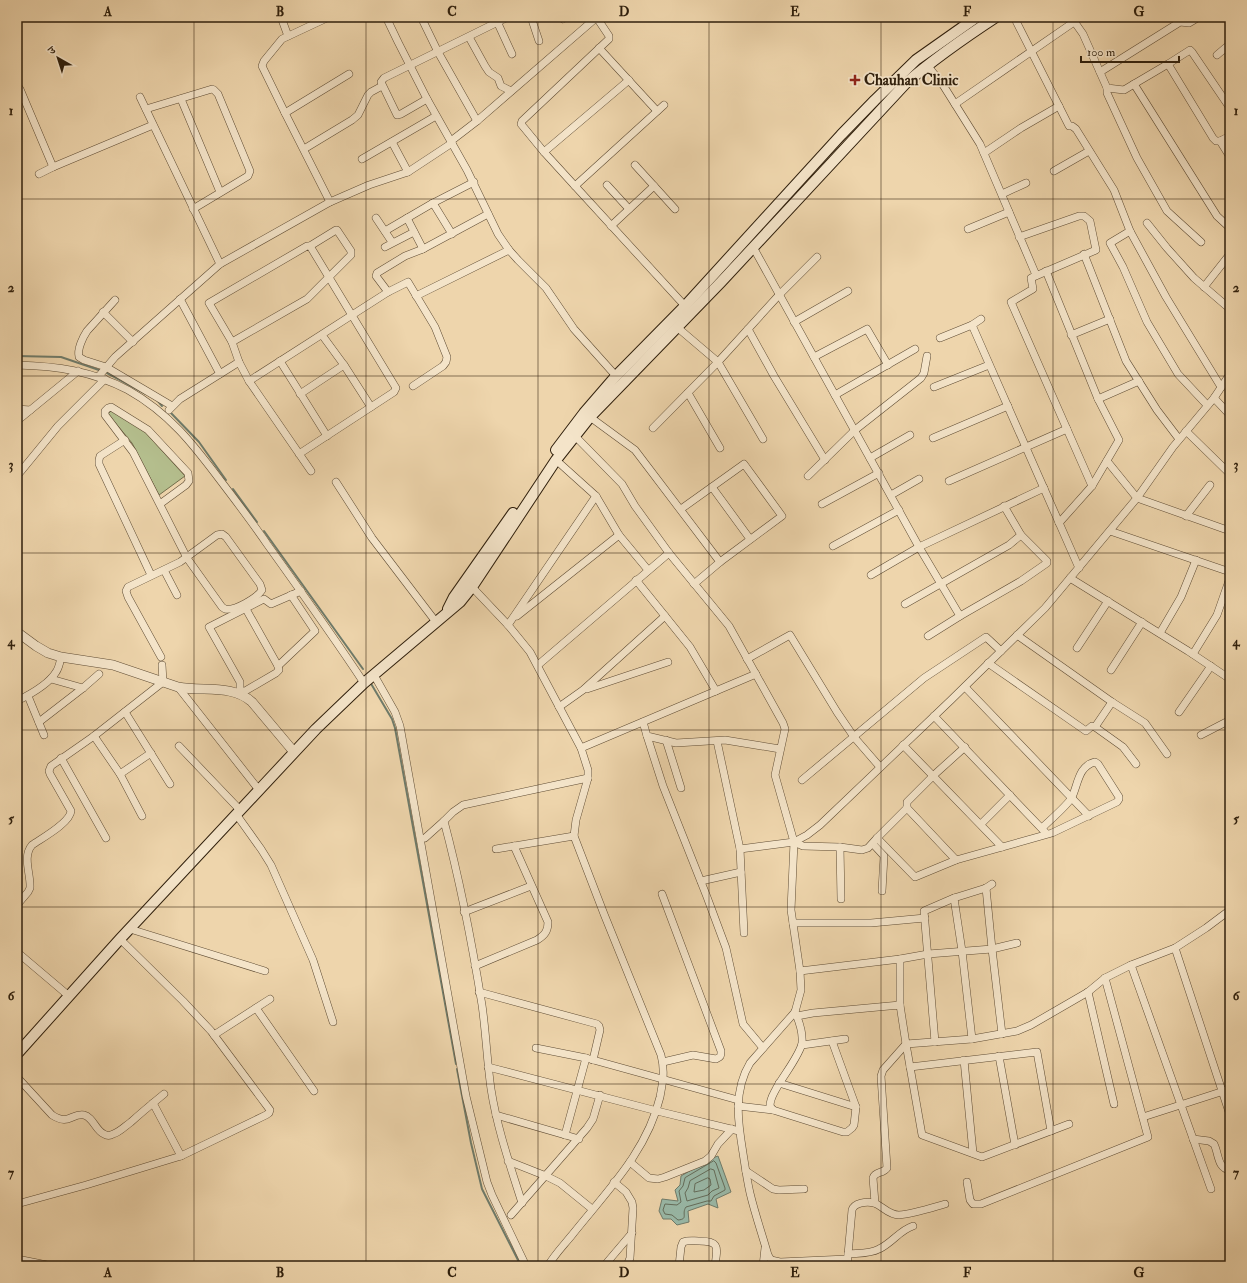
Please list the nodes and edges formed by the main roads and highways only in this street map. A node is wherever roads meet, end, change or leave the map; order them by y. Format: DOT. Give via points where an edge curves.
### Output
graph roads {
  1 [pos="977,17"];
  2 [pos="996,17"];
  3 [pos="446,614"];
  4 [pos="17,1054"];
  1 -- 3 [label="main road" via="916,60 896,79 685,306 616,376 551,456 454,597"];
  2 -- 3 [label="main road" via="955,44 906,83 678,328 590,417 556,460 472,587"];
  3 -- 4 [label="main road" via="364,683 294,752"];
}
